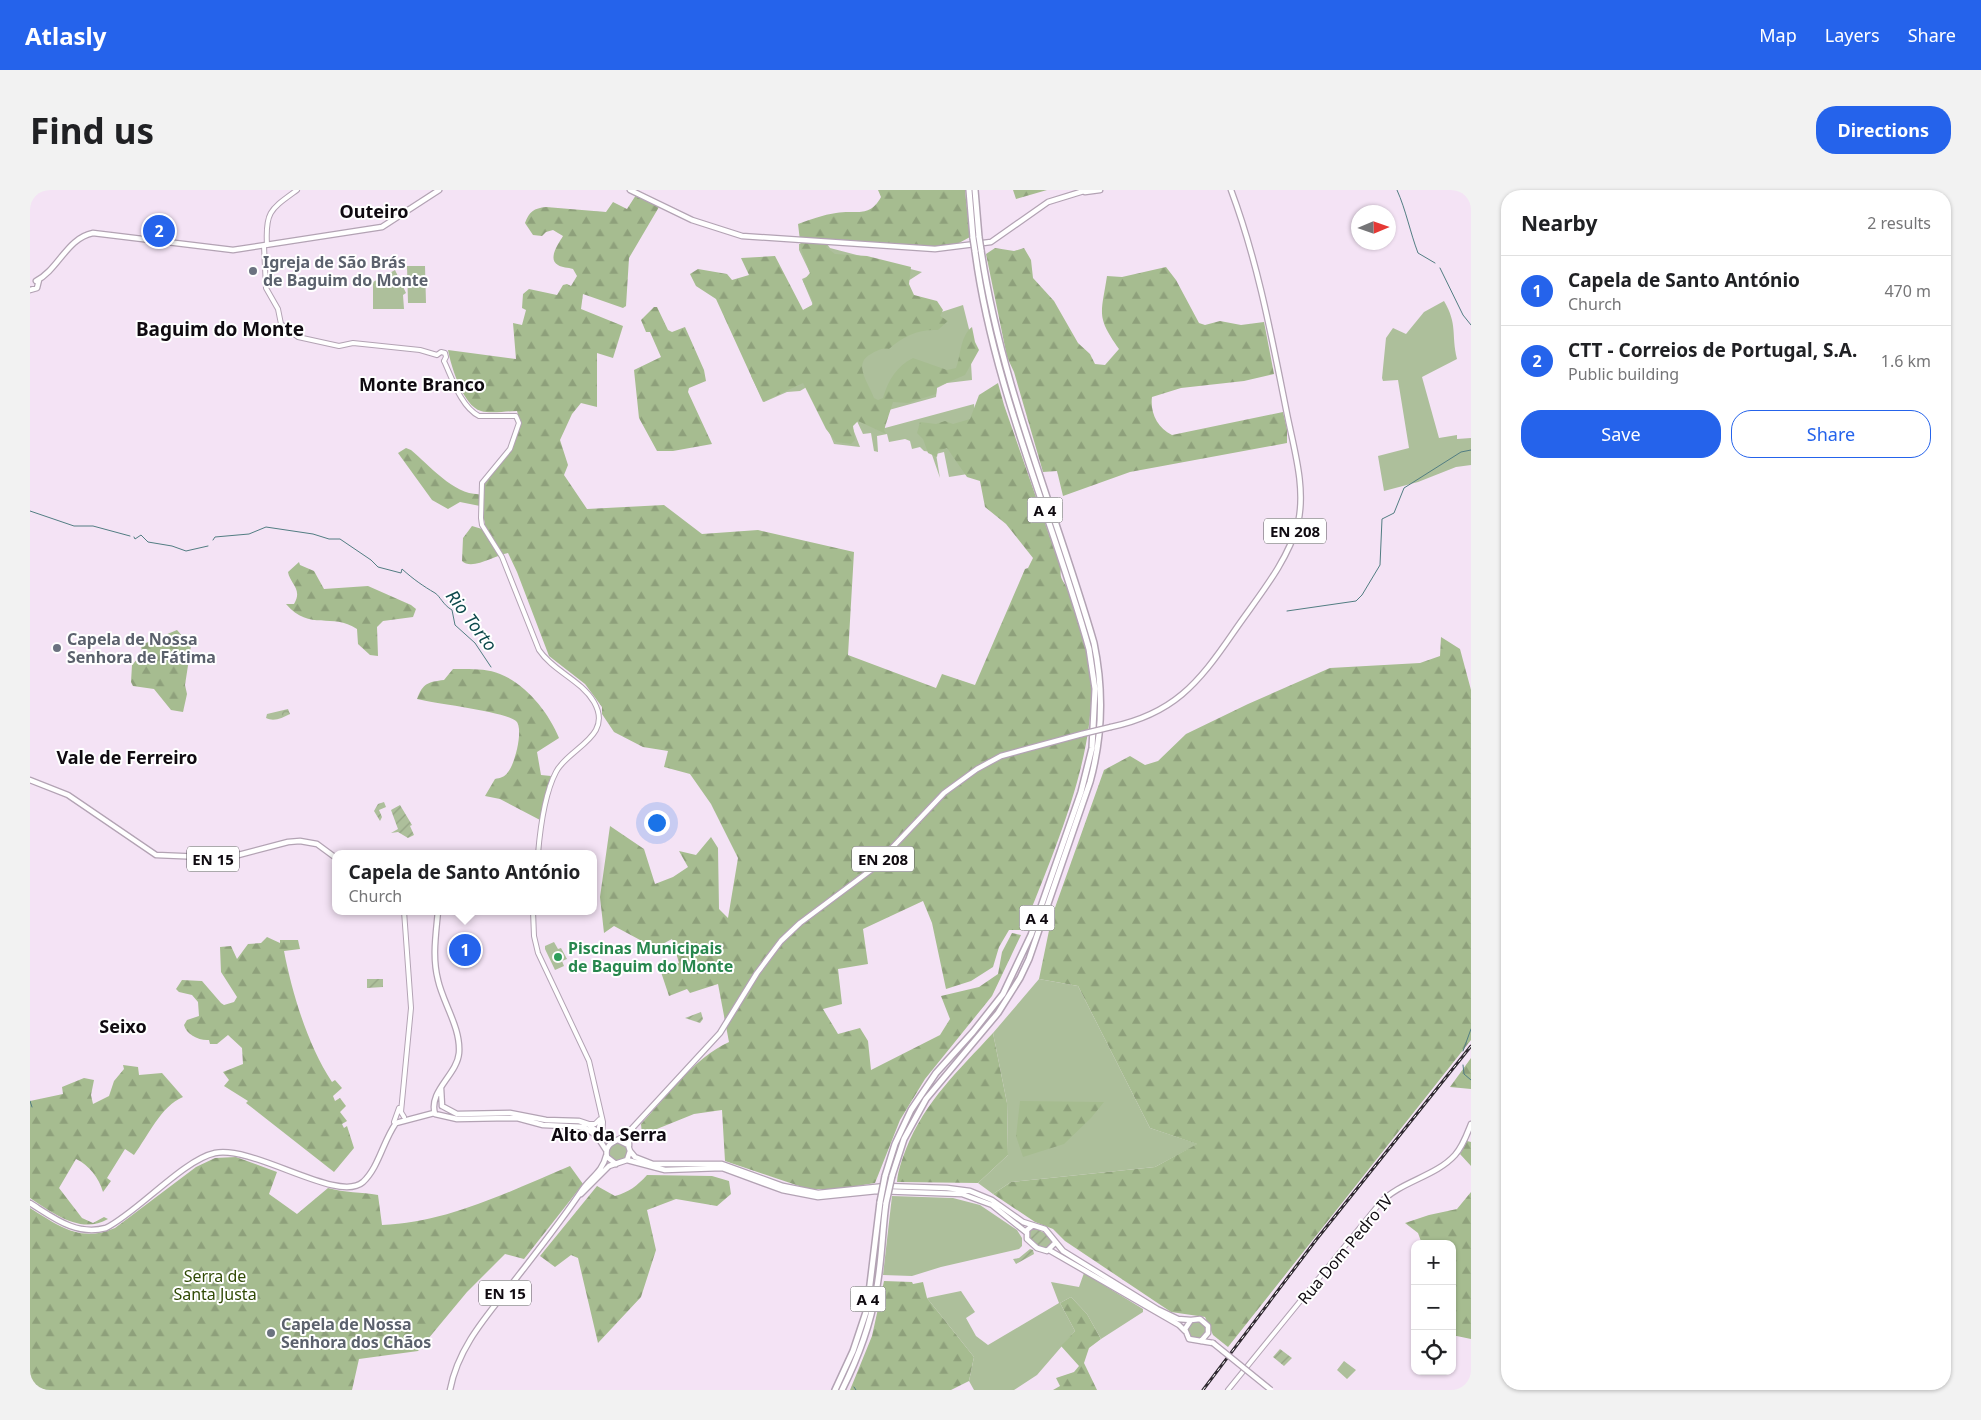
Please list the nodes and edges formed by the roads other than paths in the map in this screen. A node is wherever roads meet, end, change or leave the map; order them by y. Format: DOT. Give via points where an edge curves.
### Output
graph roads {
  1 [pos="297,190"];
  2 [pos="439,190"];
  3 [pos="630,190"];
  4 [pos="969,190"];
  5 [pos="975,190"];
  6 [pos="1087,190"];
  7 [pos="1100,190"];
  8 [pos="1231,190"];
  9 [pos="1076,193"];
  10 [pos="976,237"];
  11 [pos="265,245"];
  12 [pos="978,250"];
  13 [pos="36,281"];
  14 [pos="30,290"];
  15 [pos="438,355"];
  16 [pos="444,360"];
  17 [pos="30,780"];
  18 [pos="539,850"];
  19 [pos="332,855"];
  20 [pos="404,915"];
  21 [pos="438,915"];
  22 [pos="533,915"];
  23 [pos="441,1087"];
  24 [pos="402,1101"];
  25 [pos="443,1107"];
  26 [pos="435,1110"];
  27 [pos="442,1116"];
  28 [pos="404,1117"];
  29 [pos="602,1117"];
  30 [pos="394,1122"];
  31 [pos="637,1122"];
  32 [pos="588,1124"];
  33 [pos="1471,1124"];
  34 [pos="599,1133"];
  35 [pos="387,1139"];
  36 [pos="618,1140"];
  37 [pos="611,1143"];
  38 [pos="629,1149"];
  39 [pos="607,1153"];
  40 [pos="627,1160"];
  41 [pos="616,1164"];
  42 [pos="862,1190"];
  43 [pos="578,1196"];
  44 [pos="883,1202"];
  45 [pos="30,1203"];
  46 [pos="1380,1203"];
  47 [pos="1032,1226"];
  48 [pos="1027,1234"];
  49 [pos="1054,1243"];
  50 [pos="1050,1250"];
  51 [pos="1191,1320"];
  52 [pos="1185,1331"];
  53 [pos="1208,1332"];
  54 [pos="1202,1341"];
  55 [pos="1213,1343"];
  56 [pos="450,1390"];
  57 [pos="835,1390"];
  58 [pos="842,1390"];
  59 [pos="1228,1390"];
  60 [pos="1271,1390"];
  1 -- 11 [label="street" via="270,211"];
  2 -- 11 [label="main road" via="382,227"];
  3 -- 9 [label="main road" via="692,220 742,236 935,249 992,242 1048,202"];
  4 -- 10 [label="highway, A 4"];
  5 -- 10 [label="highway, A 4"];
  6 -- 9 [label="main road"];
  7 -- 9 [label="main road"];
  8 -- 31 [label="main road, EN 208, bridge" via="1257,278 1297,467 1300,493 1298,522 1279,566 1220,651 1188,690 1169,706 1135,722 1001,756 958,781 872,870 800,923 781,941 720,1033"];
  10 -- 12 [label="highway, A 4, bridge"];
  11 -- 13 [label="main road" via="224,250 93,233 82,236"];
  11 -- 15 [label="street" via="266,288 278,309 281,324 301,339 334,345 352,343 420,350"];
  12 -- 44 [label="highway, A 4, bridge" via="983,303 999,366 1089,649 1095,689 1094,738 1081,792 1031,935 1013,975 986,1016 923,1091 900,1131 885,1176"];
  12 -- 44 [label="highway, A 4, bridge" via="1004,364 1094,643 1102,690 1102,720 1090,782 1029,959 998,1013 926,1099 904,1139"];
  13 -- 14 [label="main road" via="37,288"];
  15 -- 16 [label="street" via="439,360"];
  15 -- 16 [label="street" via="445,353"];
  16 -- 18 [label="street" via="474,414 516,416 519,424 510,449 482,484 482,525 502,557 538,650 586,692 597,708 595,733 556,773 542,823"];
  17 -- 19 [label="main road, EN 15" via="68,794 156,855 227,858 300,841 318,844"];
  20 -- 24 [label="street" via="411,1008"];
  21 -- 23 [label="main road" via="434,952 436,969 459,1050 456,1066"];
  22 -- 29 [label="street" via="538,953 589,1061"];
  23 -- 25 [label="main road"];
  23 -- 26 [label="main road" via="436,1095"];
  24 -- 28 [label="street" via="401,1116"];
  24 -- 30 [label="street"];
  25 -- 26 [label="main road"];
  25 -- 27 [label="main road"];
  25 -- 32 [label="main road" via="457,1114 510,1113"];
  26 -- 27 [label="main road"];
  26 -- 28 [label="main road"];
  26 -- 35 [label="main road" via="396,1123"];
  27 -- 34 [label="main road" via="458,1119 517,1118 543,1125 579,1126"];
  28 -- 30 [label="main road"];
  29 -- 32 [label="street" via="595,1124"];
  29 -- 34 [label="street"];
  30 -- 35 [label="main road"];
  31 -- 36 [label="main road, EN 208"];
  31 -- 38 [label="main road, EN 208" via="630,1134"];
  32 -- 34 [label="main road"];
  33 -- 46 [label="main road, Rua Dom Pedro IV" via="1459,1149 1449,1160 1395,1190"];
  34 -- 37 [label="main road"];
  34 -- 39 [label="main road"];
  35 -- 45 [label="main road" via="370,1174 360,1185 350,1189 242,1154 222,1152 202,1158 106,1228 93,1232 74,1228"];
  36 -- 37 [label="main road"];
  36 -- 38 [label="main road"];
  37 -- 39 [label="main road"];
  38 -- 40 [label="main road"];
  38 -- 42 [label="main road" via="635,1157 653,1164 722,1164 798,1190 828,1194"];
  39 -- 41 [label="main road" via="610,1161"];
  39 -- 43 [label="main road, EN 15" via="603,1167"];
  40 -- 41 [label="main road"];
  40 -- 42 [label="main road" via="665,1170 722,1168 798,1195 828,1198"];
  41 -- 43 [label="main road, EN 15" via="609,1166"];
  42 -- 47 [label="main road" via="885,1186 964,1190 992,1200"];
  42 -- 48 [label="main road" via="946,1192 970,1196 992,1205"];
  43 -- 56 [label="main road, EN 15" via="467,1342"];
  44 -- 57 [label="highway, A 4" via="867,1309"];
  44 -- 58 [label="highway, A 4" via="879,1272 872,1316"];
  46 -- 59 [label="street, Rua Dom Pedro IV"];
  47 -- 48 [label="main road"];
  47 -- 49 [label="main road" via="1045,1229 1053,1236"];
  48 -- 50 [label="main road" via="1027,1239 1037,1248"];
  49 -- 50 [label="main road"];
  49 -- 51 [label="main road" via="1157,1309 1178,1319"];
  50 -- 52 [label="main road"];
  51 -- 52 [label="main road"];
  51 -- 53 [label="main road" via="1202,1320 1208,1326"];
  52 -- 54 [label="main road" via="1189,1339"];
  53 -- 54 [label="main road"];
  53 -- 55 [label="main road"];
  54 -- 55 [label="main road"];
  55 -- 60 [label="main road, bridge"];
}
